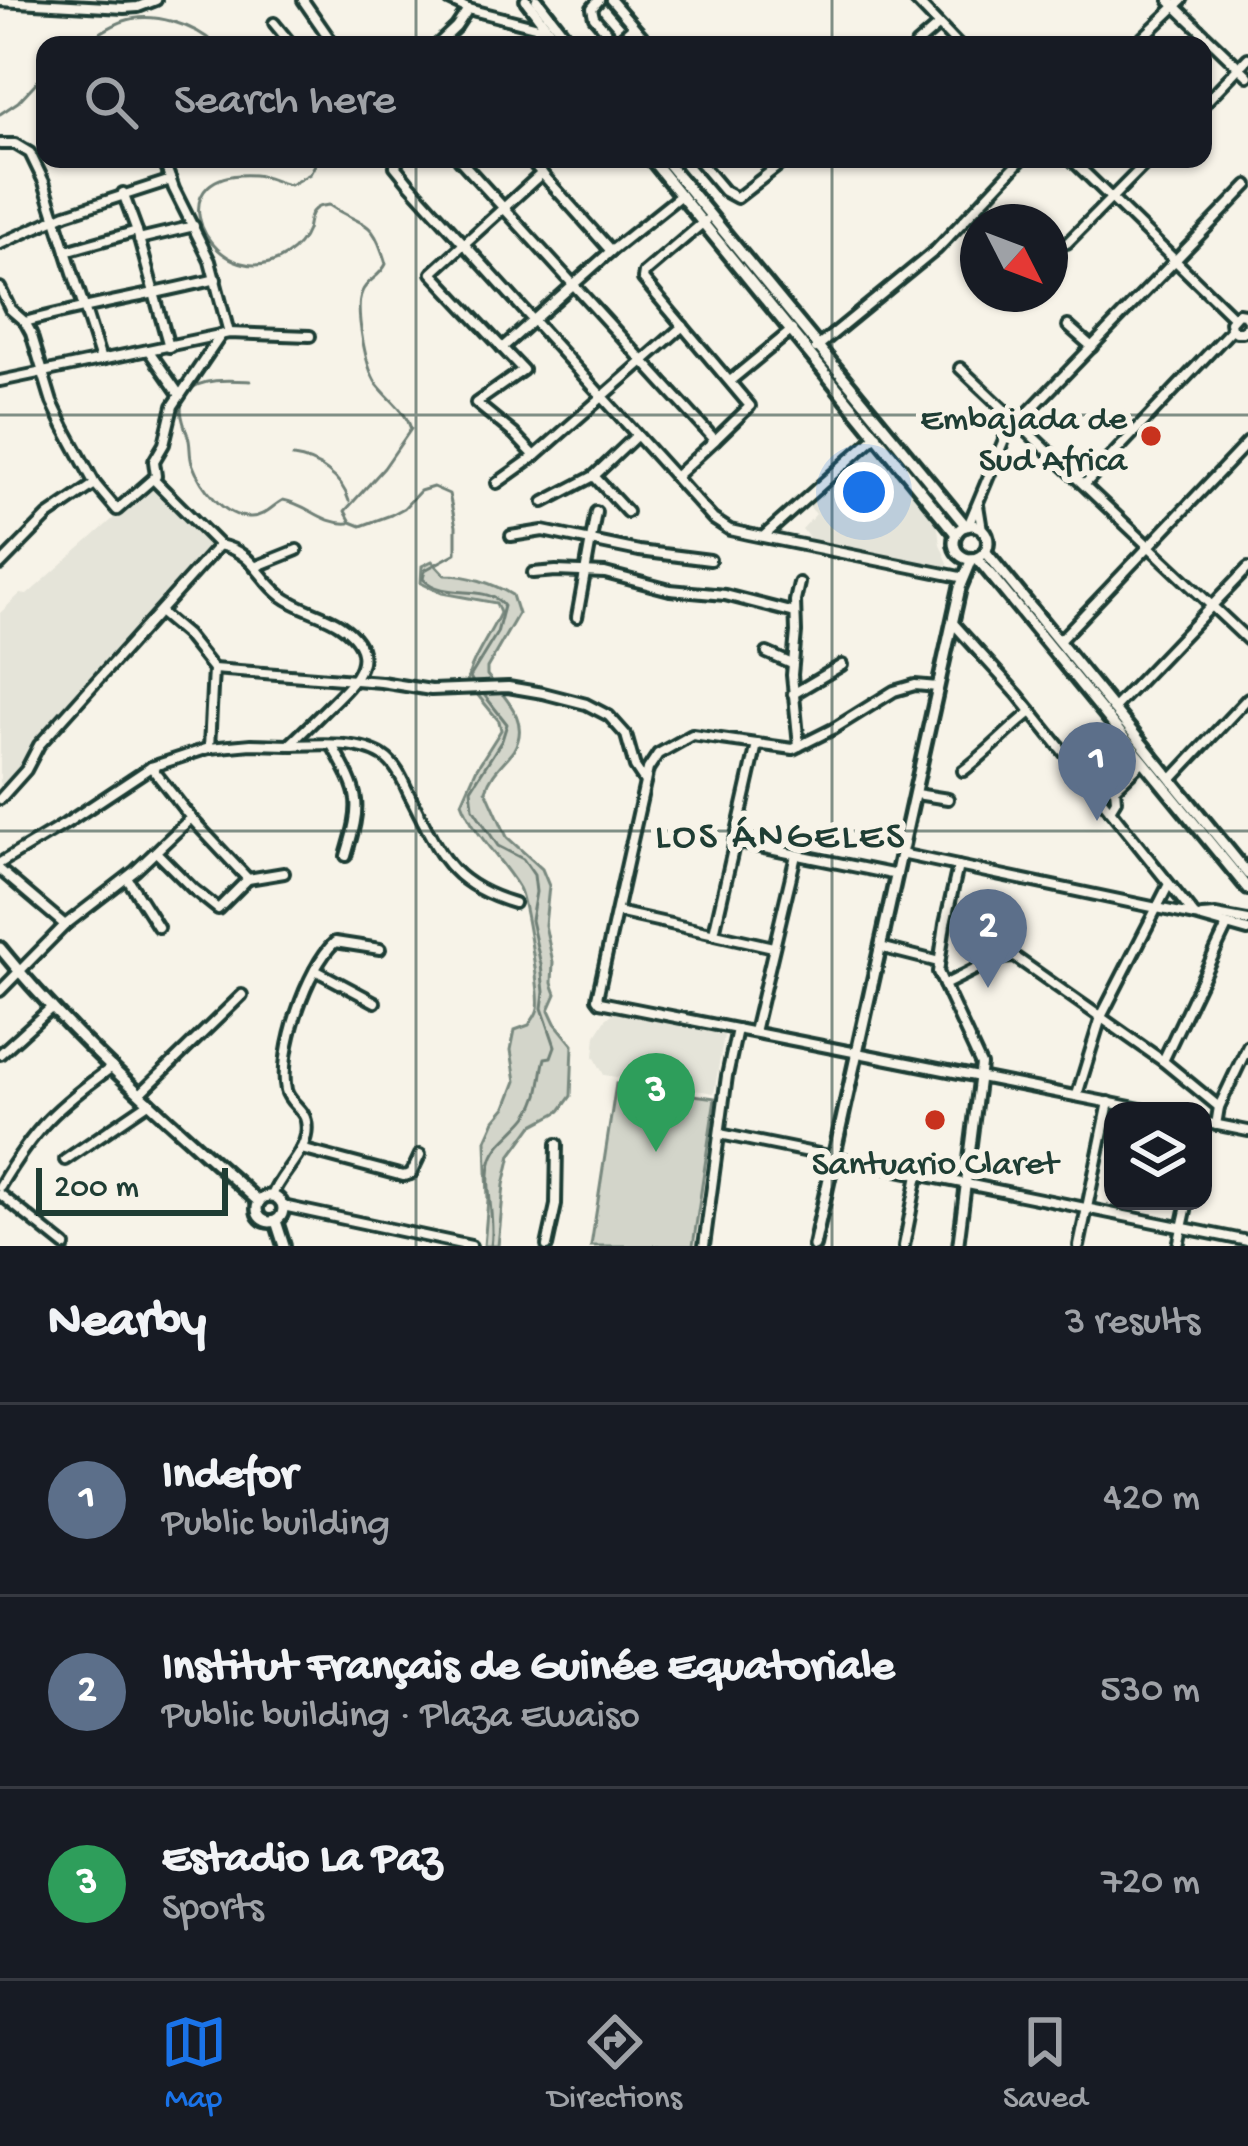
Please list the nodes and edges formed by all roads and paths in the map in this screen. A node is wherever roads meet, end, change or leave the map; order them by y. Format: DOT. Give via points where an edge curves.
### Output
graph roads {
  1 [pos="156,0"];
  2 [pos="303,0"];
  3 [pos="449,0"];
  4 [pos="526,0"];
  5 [pos="537,0"];
  6 [pos="599,0"];
  7 [pos="611,0"];
  8 [pos="915,0"];
  9 [pos="0,2"];
  10 [pos="1176,2"];
  11 [pos="468,9"];
  12 [pos="274,23"];
  13 [pos="938,26"];
  14 [pos="552,27"];
  15 [pos="633,27"];
  16 [pos="285,36"];
  17 [pos="328,36"];
  18 [pos="446,36"];
  19 [pos="538,36"];
  20 [pos="556,36"];
  21 [pos="562,36"];
  22 [pos="611,36"];
  23 [pos="625,36"];
  24 [pos="642,36"];
  25 [pos="926,36"];
  26 [pos="949,36"];
  27 [pos="1144,36"];
  28 [pos="1208,36"];
  29 [pos="1212,40"];
  30 [pos="1248,58"];
  31 [pos="1239,68"];
  32 [pos="1248,76"];
  33 [pos="1212,95"];
  34 [pos="0,144"];
  35 [pos="36,165"];
  36 [pos="37,168"];
  37 [pos="166,168"];
  38 [pos="400,168"];
  39 [pos="468,168"];
  40 [pos="537,168"];
  41 [pos="658,168"];
  42 [pos="670,168"];
  43 [pos="705,168"];
  44 [pos="775,168"];
  45 [pos="1014,168"];
  46 [pos="1081,168"];
  47 [pos="1141,168"];
  48 [pos="542,173"];
  49 [pos="171,180"];
  50 [pos="1248,185"];
  51 [pos="123,193"];
  52 [pos="680,195"];
  53 [pos="1112,197"];
  54 [pos="504,208"];
  55 [pos="54,219"];
  56 [pos="706,219"];
  57 [pos="194,226"];
  58 [pos="138,235"];
  59 [pos="1068,242"];
  60 [pos="465,243"];
  61 [pos="0,244"];
  62 [pos="66,251"];
  63 [pos="611,251"];
  64 [pos="1175,260"];
  65 [pos="216,279"];
  66 [pos="572,286"];
  67 [pos="0,287"];
  68 [pos="154,295"];
  69 [pos="84,307"];
  70 [pos="1232,316"];
  71 [pos="533,320"];
  72 [pos="25,322"];
  73 [pos="1247,322"];
  74 [pos="683,326"];
  75 [pos="1068,326"];
  76 [pos="1232,329"];
  77 [pos="792,330"];
  78 [pos="225,334"];
  79 [pos="310,336"];
  80 [pos="1092,346"];
  81 [pos="169,347"];
  82 [pos="502,348"];
  83 [pos="814,350"];
  84 [pos="149,351"];
  85 [pos="101,360"];
  86 [pos="644,363"];
  87 [pos="960,368"];
  88 [pos="44,373"];
  89 [pos="0,381"];
  90 [pos="730,381"];
  91 [pos="179,394"];
  92 [pos="603,398"];
  93 [pos="1019,422"];
  94 [pos="636,436"];
  95 [pos="877,436"];
  96 [pos="715,440"];
  97 [pos="1248,442"];
  98 [pos="535,456"];
  99 [pos="594,476"];
  100 [pos="675,477"];
  101 [pos="153,479"];
  102 [pos="496,483"];
  103 [pos="95,484"];
  104 [pos="1085,484"];
  105 [pos="544,502"];
  106 [pos="978,503"];
  107 [pos="596,512"];
  108 [pos="627,512"];
  109 [pos="967,526"];
  110 [pos="982,530"];
  111 [pos="956,535"];
  112 [pos="512,536"];
  113 [pos="764,536"];
  114 [pos="591,541"];
  115 [pos="219,545"];
  116 [pos="1149,545"];
  117 [pos="297,550"];
  118 [pos="958,554"];
  119 [pos="978,556"];
  120 [pos="710,560"];
  121 [pos="0,565"];
  122 [pos="257,566"];
  123 [pos="1248,568"];
  124 [pos="585,572"];
  125 [pos="533,573"];
  126 [pos="960,583"];
  127 [pos="799,584"];
  128 [pos="1212,605"];
  129 [pos="160,613"];
  130 [pos="795,614"];
  131 [pos="577,617"];
  132 [pos="953,623"];
  133 [pos="1248,640"];
  134 [pos="1059,641"];
  135 [pos="767,653"];
  136 [pos="792,664"];
  137 [pos="842,665"];
  138 [pos="213,669"];
  139 [pos="354,682"];
  140 [pos="938,687"];
  141 [pos="793,694"];
  142 [pos="1248,698"];
  143 [pos="1113,709"];
  144 [pos="1031,712"];
  145 [pos="757,744"];
  146 [pos="290,746"];
  147 [pos="333,746"];
  148 [pos="799,746"];
  149 [pos="209,748"];
  150 [pos="1143,761"];
  151 [pos="152,766"];
  152 [pos="635,767"];
  153 [pos="648,769"];
  154 [pos="963,772"];
  155 [pos="1171,780"];
  156 [pos="645,782"];
  157 [pos="1092,788"];
  158 [pos="1114,788"];
  159 [pos="916,794"];
  160 [pos="0,799"];
  161 [pos="948,799"];
  162 [pos="1111,810"];
  163 [pos="191,818"];
  164 [pos="734,842"];
  165 [pos="156,852"];
  166 [pos="901,854"];
  167 [pos="796,855"];
  168 [pos="346,856"];
  169 [pos="0,866"];
  170 [pos="958,866"];
  171 [pos="284,873"];
  172 [pos="1248,874"];
  173 [pos="896,875"];
  174 [pos="127,878"];
  175 [pos="248,879"];
  176 [pos="1169,884"];
  177 [pos="1248,889"];
  178 [pos="514,903"];
  179 [pos="1155,909"];
  180 [pos="617,912"];
  181 [pos="1195,916"];
  182 [pos="1248,921"];
  183 [pos="64,925"];
  184 [pos="1227,926"];
  185 [pos="158,927"];
  186 [pos="1248,931"];
  187 [pos="714,933"];
  188 [pos="774,947"];
  189 [pos="880,947"];
  190 [pos="0,948"];
  191 [pos="380,949"];
  192 [pos="939,962"];
  193 [pos="315,970"];
  194 [pos="20,973"];
  195 [pos="944,985"];
  196 [pos="0,991"];
  197 [pos="242,995"];
  198 [pos="375,1002"];
  199 [pos="52,1006"];
  200 [pos="1101,1017"];
  201 [pos="736,1029"];
  202 [pos="754,1032"];
  203 [pos="1248,1046"];
  204 [pos="857,1052"];
  205 [pos="0,1054"];
  206 [pos="1162,1061"];
  207 [pos="113,1066"];
  208 [pos="980,1078"];
  209 [pos="1077,1095"];
  210 [pos="146,1098"];
  211 [pos="1109,1102"];
  212 [pos="1219,1107"];
  213 [pos="1104,1124"];
  214 [pos="1212,1124"];
  215 [pos="1216,1125"];
  216 [pos="1248,1132"];
  217 [pos="720,1133"];
  218 [pos="557,1144"];
  219 [pos="301,1149"];
  220 [pos="420,1155"];
  221 [pos="833,1158"];
  222 [pos="65,1160"];
  223 [pos="918,1175"];
  224 [pos="964,1185"];
  225 [pos="0,1190"];
  226 [pos="272,1196"];
  227 [pos="260,1202"];
  228 [pos="283,1206"];
  229 [pos="1085,1210"];
  230 [pos="1185,1210"];
  231 [pos="276,1221"];
  232 [pos="1182,1228"];
  233 [pos="1219,1241"];
  234 [pos="1248,1241"];
  235 [pos="64,1246"];
  236 [pos="284,1246"];
  237 [pos="472,1246"];
  238 [pos="547,1246"];
  239 [pos="704,1246"];
  240 [pos="814,1246"];
  241 [pos="904,1246"];
  242 [pos="958,1246"];
  243 [pos="1079,1246"];
  244 [pos="1178,1246"];
  1 -- 9 [label="street" via="124,8"];
  2 -- 17 [label="street"];
  3 -- 11 [label="street"];
  4 -- 14 [label="main road"];
  5 -- 14 [label="main road"];
  6 -- 22 [label="street" via="591,11"];
  7 -- 15 [label="street"];
  8 -- 13 [label="street"];
  10 -- 27 [label="street"];
  10 -- 28 [label="street"];
  11 -- 14 [label="street"];
  11 -- 18 [label="street"];
  12 -- 16 [label="street"];
  13 -- 25 [label="street"];
  13 -- 26 [label="street"];
  14 -- 19 [label="street"];
  14 -- 20 [label="main road"];
  14 -- 21 [label="main road"];
  15 -- 23 [label="street"];
  15 -- 24 [label="street"];
  29 -- 31 [label="street"];
  30 -- 31 [label="street"];
  31 -- 32 [label="street"];
  31 -- 33 [label="street"];
  34 -- 35 [label="street" via="15,144"];
  36 -- 55 [label="street"];
  37 -- 49 [label="street"];
  38 -- 60 [label="street"];
  39 -- 54 [label="street"];
  40 -- 48 [label="street"];
  41 -- 52 [label="main road"];
  42 -- 56 [label="main road"];
  43 -- 44 [label="street" via="737,198"];
  45 -- 83 [label="street" via="937,249"];
  46 -- 53 [label="street"];
  47 -- 53 [label="street"];
  48 -- 54 [label="street"];
  48 -- 63 [label="street"];
  49 -- 51 [label="street"];
  49 -- 57 [label="street"];
  50 -- 64 [label="street"];
  51 -- 55 [label="street"];
  51 -- 58 [label="street"];
  52 -- 56 [label="main road"];
  52 -- 63 [label="street"];
  53 -- 59 [label="street"];
  53 -- 64 [label="street"];
  54 -- 60 [label="street"];
  54 -- 66 [label="street"];
  55 -- 61 [label="street"];
  55 -- 62 [label="street"];
  56 -- 74 [label="street" via="644,273"];
  56 -- 77 [label="main road"];
  56 -- 83 [label="main road"];
  57 -- 58 [label="street"];
  57 -- 65 [label="street"];
  58 -- 62 [label="street"];
  58 -- 68 [label="street"];
  60 -- 71 [label="street"];
  60 -- 82 [label="street" via="432,273"];
  62 -- 69 [label="street"];
  63 -- 66 [label="street"];
  64 -- 70 [label="street"];
  64 -- 80 [label="street"];
  65 -- 68 [label="street"];
  65 -- 78 [label="street"];
  66 -- 71 [label="street"];
  66 -- 86 [label="street"];
  67 -- 72 [label="street"];
  68 -- 69 [label="street"];
  68 -- 81 [label="street"];
  69 -- 72 [label="street"];
  69 -- 85 [label="street"];
  70 -- 73 [label="street"];
  70 -- 76 [label="street"];
  71 -- 82 [label="street"];
  71 -- 92 [label="street"];
  72 -- 88 [label="street"];
  73 -- 76 [label="street"];
  74 -- 86 [label="street"];
  74 -- 90 [label="street"];
  75 -- 80 [label="street"];
  76 -- 104 [label="street"];
  77 -- 83 [label="main road"];
  77 -- 90 [label="street"];
  78 -- 79 [label="street"];
  78 -- 81 [label="street"];
  78 -- 91 [label="street"];
  80 -- 93 [label="street"];
  81 -- 84 [label="street"];
  82 -- 98 [label="street" via="523,370 476,403"];
  83 -- 95 [label="main road"];
  83 -- 109 [label="main road"];
  84 -- 85 [label="street"];
  84 -- 91 [label="street"];
  85 -- 88 [label="street"];
  86 -- 92 [label="street"];
  86 -- 96 [label="street"];
  87 -- 93 [label="street"];
  88 -- 89 [label="street"];
  88 -- 103 [label="street"];
  90 -- 96 [label="street" via="750,406"];
  91 -- 101 [label="street"];
  92 -- 94 [label="street"];
  92 -- 98 [label="street"];
  93 -- 104 [label="street"];
  93 -- 106 [label="street" via="1005,435"];
  94 -- 99 [label="street"];
  94 -- 100 [label="street"];
  95 -- 111 [label="main road"];
  95 -- 113 [label="street"];
  96 -- 100 [label="street"];
  97 -- 116 [label="street"];
  98 -- 102 [label="street"];
  99 -- 105 [label="street"];
  99 -- 108 [label="street"];
  100 -- 113 [label="street" via="722,525"];
  101 -- 103 [label="street" via="117,510"];
  101 -- 115 [label="street"];
  103 -- 121 [label="street" via="34,528"];
  104 -- 116 [label="street"];
  106 -- 109 [label="street"];
  106 -- 110 [label="street"];
  107 -- 114 [label="street"];
  109 -- 110 [label="main road"];
  109 -- 111 [label="main road"];
  110 -- 119 [label="main road" via="987,542"];
  111 -- 118 [label="main road"];
  112 -- 114 [label="street" via="543,531"];
  113 -- 126 [label="street"];
  114 -- 120 [label="street"];
  114 -- 124 [label="street"];
  115 -- 122 [label="street"];
  115 -- 129 [label="street"];
  116 -- 128 [label="street"];
  116 -- 134 [label="street"];
  117 -- 122 [label="street"];
  118 -- 119 [label="main road"];
  118 -- 126 [label="main road"];
  119 -- 126 [label="main road"];
  119 -- 134 [label="main road"];
  119 -- 150 [label="main road"];
  122 -- 139 [label="street" via="284,598 357,640 363,656"];
  123 -- 128 [label="street"];
  124 -- 125 [label="street"];
  124 -- 130 [label="street"];
  124 -- 131 [label="street"];
  126 -- 132 [label="main road"];
  127 -- 130 [label="street"];
  128 -- 133 [label="street"];
  128 -- 143 [label="street"];
  129 -- 138 [label="street"];
  129 -- 160 [label="street"];
  130 -- 136 [label="street"];
  132 -- 140 [label="main road"];
  132 -- 144 [label="street"];
  134 -- 143 [label="main road"];
  135 -- 136 [label="street"];
  136 -- 141 [label="street"];
  137 -- 141 [label="street"];
  138 -- 139 [label="street"];
  138 -- 149 [label="street"];
  139 -- 146 [label="street"];
  139 -- 152 [label="street" via="508,687 586,704 626,735"];
  140 -- 148 [label="street" via="894,691"];
  140 -- 159 [label="main road"];
  141 -- 148 [label="street"];
  142 -- 155 [label="street"];
  143 -- 155 [label="main road"];
  144 -- 154 [label="street"];
  144 -- 157 [label="street"];
  145 -- 148 [label="street"];
  145 -- 153 [label="street" via="692,735"];
  145 -- 164 [label="street"];
  146 -- 147 [label="street"];
  146 -- 149 [label="street"];
  147 -- 168 [label="street" via="358,804"];
  147 -- 178 [label="street" via="386,758 444,860 474,888"];
  149 -- 151 [label="street"];
  150 -- 158 [label="street"];
  150 -- 177 [label="main road"];
  151 -- 163 [label="street"];
  151 -- 169 [label="street"];
  152 -- 153 [label="street"];
  152 -- 156 [label="street"];
  153 -- 156 [label="street"];
  155 -- 172 [label="main road"];
  156 -- 180 [label="street"];
  157 -- 158 [label="street"];
  157 -- 162 [label="street"];
  158 -- 162 [label="street"];
  159 -- 161 [label="street"];
  159 -- 166 [label="main road"];
  162 -- 176 [label="street"];
  163 -- 165 [label="street"];
  163 -- 175 [label="street"];
  164 -- 167 [label="street"];
  164 -- 187 [label="street"];
  165 -- 174 [label="street"];
  165 -- 175 [label="street" via="218,909"];
  166 -- 170 [label="street"];
  166 -- 173 [label="main road"];
  167 -- 173 [label="street"];
  167 -- 188 [label="street"];
  169 -- 183 [label="street"];
  170 -- 179 [label="street"];
  170 -- 192 [label="street"];
  171 -- 175 [label="street"];
  173 -- 189 [label="main road"];
  174 -- 183 [label="street"];
  174 -- 185 [label="street"];
  176 -- 179 [label="street"];
  176 -- 181 [label="street"];
  179 -- 181 [label="street"];
  179 -- 200 [label="street"];
  180 -- 187 [label="street"];
  180 -- 201 [label="street" via="600,1002"];
  181 -- 182 [label="street"];
  181 -- 184 [label="street"];
  183 -- 194 [label="street"];
  184 -- 186 [label="street"];
  184 -- 206 [label="street"];
  187 -- 188 [label="street"];
  188 -- 202 [label="street"];
  189 -- 192 [label="street"];
  189 -- 204 [label="main road"];
  190 -- 194 [label="main road"];
  191 -- 193 [label="street" via="335,942"];
  192 -- 195 [label="street"];
  193 -- 198 [label="street"];
  193 -- 219 [label="street" via="287,1049 286,1090 306,1121"];
  194 -- 196 [label="street"];
  194 -- 199 [label="main road"];
  195 -- 200 [label="street" via="1010,956"];
  195 -- 208 [label="street"];
  197 -- 210 [label="street"];
  199 -- 205 [label="street"];
  199 -- 207 [label="main road"];
  200 -- 206 [label="street"];
  200 -- 209 [label="street"];
  201 -- 202 [label="street"];
  201 -- 217 [label="street"];
  202 -- 204 [label="street"];
  203 -- 212 [label="street"];
  204 -- 208 [label="street"];
  204 -- 221 [label="main road"];
  206 -- 212 [label="street"];
  207 -- 210 [label="main road"];
  207 -- 225 [label="street" via="47,1118"];
  208 -- 209 [label="street"];
  208 -- 224 [label="street"];
  209 -- 211 [label="street"];
  210 -- 222 [label="street"];
  210 -- 227 [label="main road"];
  212 -- 215 [label="street"];
  213 -- 229 [label="street"];
  214 -- 215 [label="street"];
  215 -- 216 [label="street"];
  217 -- 221 [label="street"];
  217 -- 239 [label="street"];
  218 -- 238 [label="street"];
  219 -- 220 [label="street" via="403,1176"];
  219 -- 226 [label="street"];
  221 -- 223 [label="street"];
  221 -- 240 [label="main road"];
  223 -- 224 [label="street"];
  223 -- 241 [label="street"];
  224 -- 229 [label="street"];
  224 -- 242 [label="street"];
  225 -- 235 [label="street"];
  226 -- 227 [label="main road"];
  226 -- 228 [label="main road"];
  227 -- 231 [label="main road" via="260,1218"];
  228 -- 231 [label="main road"];
  228 -- 237 [label="street"];
  229 -- 232 [label="street"];
  229 -- 243 [label="street"];
  230 -- 232 [label="street"];
  231 -- 236 [label="main road"];
  232 -- 233 [label="street"];
  232 -- 244 [label="street"];
  233 -- 234 [label="street"];
}
